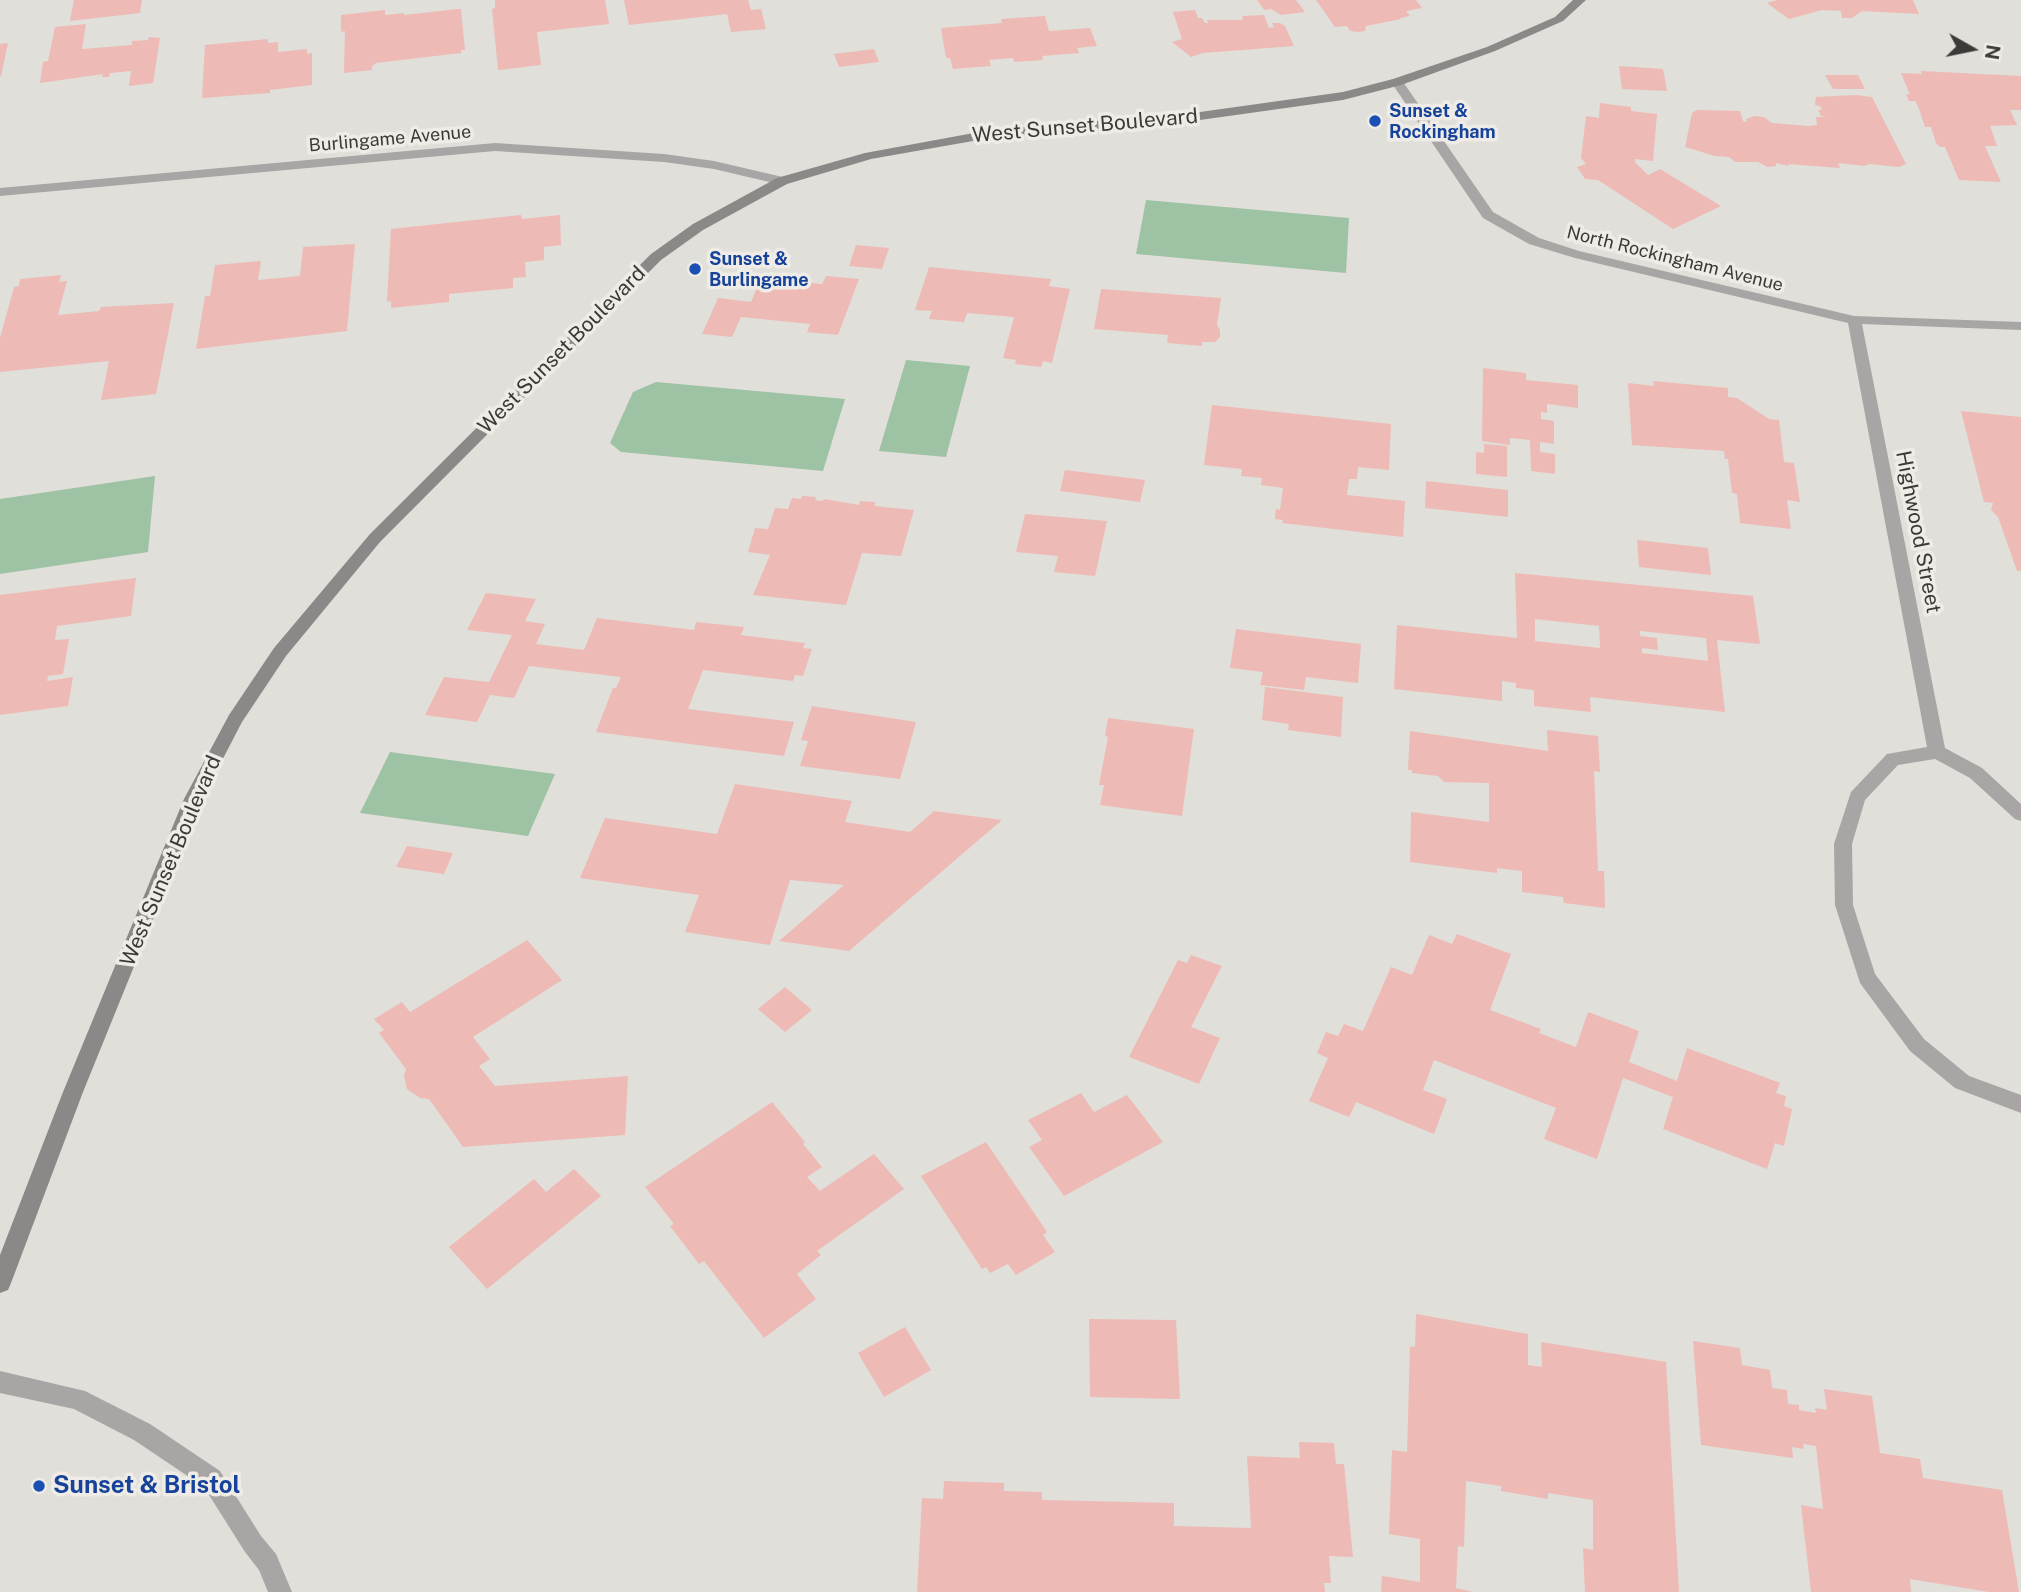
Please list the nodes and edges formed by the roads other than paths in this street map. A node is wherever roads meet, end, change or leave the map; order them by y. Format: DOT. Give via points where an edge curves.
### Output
graph roads {
  1 [pos="1580,0"];
  2 [pos="1397,82"];
  3 [pos="782,181"];
  4 [pos="0,192"];
  5 [pos="1854,320"];
  6 [pos="2021,326"];
  7 [pos="1937,752"];
  8 [pos="2021,814"];
  9 [pos="2021,1104"];
  10 [pos="0,1283"];
  11 [pos="0,1382"];
  12 [pos="280,1592"];
  1 -- 2 [label="main road, West Sunset Boulevard" via="1559,19"];
  2 -- 3 [label="main road, West Sunset Boulevard" via="1287,105 943,141"];
  2 -- 5 [label="street, North Rockingham Avenue" via="1488,215 1534,241"];
  3 -- 4 [label="street, Burlingame Avenue" via="664,158 495,147"];
  3 -- 10 [label="main road, West Sunset Boulevard" via="698,227 656,257 375,538 280,652 235,719 193,799"];
  5 -- 6 [label="street, North Rockingham Avenue"];
  5 -- 7 [label="street, Highwood Street"];
  7 -- 8 [label="street" via="1976,773"];
  7 -- 9 [label="street" via="1893,759 1857,797 1843,844 1844,905 1867,977 1917,1045 1962,1082"];
  11 -- 12 [label="street" via="77,1399 142,1432 212,1479 268,1562"];
}
